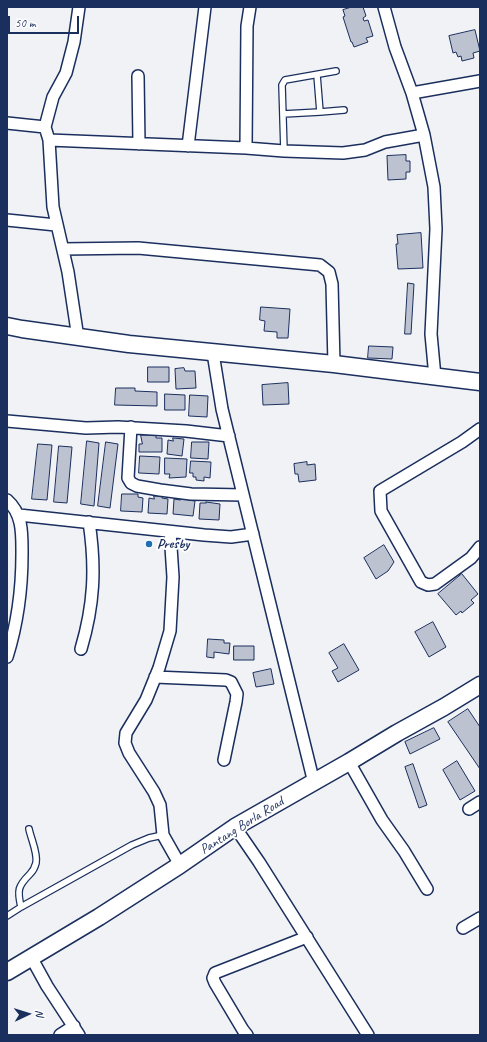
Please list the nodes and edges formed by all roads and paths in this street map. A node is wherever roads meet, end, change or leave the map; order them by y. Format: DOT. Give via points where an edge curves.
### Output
graph roads {
  1 [pos="79,7"];
  2 [pos="205,7"];
  3 [pos="250,7"];
  4 [pos="384,7"];
  5 [pos="336,71"];
  6 [pos="317,75"];
  7 [pos="138,76"];
  8 [pos="480,81"];
  9 [pos="412,93"];
  10 [pos="344,110"];
  11 [pos="320,112"];
  12 [pos="283,114"];
  13 [pos="7,123"];
  14 [pos="45,127"];
  15 [pos="424,134"];
  16 [pos="49,140"];
  17 [pos="139,144"];
  18 [pos="188,146"];
  19 [pos="246,148"];
  20 [pos="284,151"];
  21 [pos="7,220"];
  22 [pos="56,225"];
  23 [pos="63,249"];
  24 [pos="7,326"];
  25 [pos="78,338"];
  26 [pos="212,353"];
  27 [pos="334,364"];
  28 [pos="435,376"];
  29 [pos="480,382"];
  30 [pos="7,421"];
  31 [pos="131,428"];
  32 [pos="480,429"];
  33 [pos="229,436"];
  34 [pos="243,494"];
  35 [pos="7,500"];
  36 [pos="19,515"];
  37 [pos="89,522"];
  38 [pos="170,532"];
  39 [pos="253,534"];
  40 [pos="480,547"];
  41 [pos="81,649"];
  42 [pos="7,657"];
  43 [pos="155,677"];
  44 [pos="480,685"];
  45 [pos="224,760"];
  46 [pos="349,762"];
  47 [pos="314,783"];
  48 [pos="480,802"];
  49 [pos="469,809"];
  50 [pos="235,827"];
  51 [pos="29,830"];
  52 [pos="163,835"];
  53 [pos="180,865"];
  54 [pos="428,889"];
  55 [pos="21,907"];
  56 [pos="7,916"];
  57 [pos="480,918"];
  58 [pos="463,928"];
  59 [pos="307,938"];
  60 [pos="31,957"];
  61 [pos="7,972"];
  62 [pos="77,1031"];
  63 [pos="242,1033"];
  64 [pos="60,1035"];
  65 [pos="368,1035"];
  1 -- 14 [label="street" via="66,73 53,97"];
  2 -- 18 [label="street"];
  3 -- 19 [label="street" via="247,26"];
  4 -- 9 [label="street"];
  5 -- 6 [label="lane"];
  6 -- 11 [label="lane"];
  6 -- 12 [label="lane" via="285,80 282,85"];
  7 -- 17 [label="street"];
  8 -- 9 [label="street"];
  9 -- 15 [label="street"];
  10 -- 11 [label="lane"];
  11 -- 12 [label="lane"];
  12 -- 20 [label="lane"];
  13 -- 14 [label="street"];
  14 -- 16 [label="street"];
  15 -- 20 [label="street" via="343,153"];
  15 -- 28 [label="street" via="434,187 436,229 431,334"];
  16 -- 17 [label="street"];
  16 -- 22 [label="street"];
  17 -- 18 [label="street"];
  18 -- 19 [label="street"];
  19 -- 20 [label="street"];
  21 -- 22 [label="street"];
  22 -- 23 [label="street"];
  23 -- 25 [label="street"];
  23 -- 27 [label="street" via="138,248 320,265 329,272 332,284"];
  24 -- 25 [label="street"];
  25 -- 26 [label="street"];
  26 -- 27 [label="street"];
  26 -- 33 [label="street"];
  27 -- 28 [label="street"];
  28 -- 29 [label="street"];
  30 -- 31 [label="street" via="86,428"];
  31 -- 33 [label="street"];
  31 -- 34 [label="street" via="128,478 131,483 191,494"];
  32 -- 40 [label="street" via="380,491 381,511 421,582 435,584 471,558"];
  33 -- 34 [label="street"];
  34 -- 39 [label="street"];
  35 -- 36 [label="street"];
  36 -- 37 [label="street"];
  36 -- 42 [label="street" via="22,531 22,580 17,619"];
  37 -- 38 [label="street"];
  37 -- 41 [label="street" via="94,582 88,624"];
  38 -- 39 [label="street" via="231,537"];
  38 -- 43 [label="street" via="173,577 170,631"];
  39 -- 47 [label="street"];
  43 -- 45 [label="street" via="231,682 237,694"];
  43 -- 52 [label="street" via="146,700 126,733 126,742 129,753 160,805"];
  44 -- 46 [label="street, Pantang Borla Road"];
  46 -- 47 [label="street, Pantang Borla Road"];
  46 -- 54 [label="street" via="382,820"];
  47 -- 50 [label="street, Pantang Borla Road"];
  48 -- 49 [label="street"];
  50 -- 53 [label="street, Pantang Borla Road"];
  50 -- 59 [label="street"];
  51 -- 55 [label="lane" via="36,863 34,870 19,888"];
  52 -- 53 [label="street"];
  52 -- 55 [label="lane" via="132,845"];
  53 -- 60 [label="street, Pantang Borla Road"];
  55 -- 56 [label="lane"];
  57 -- 58 [label="street"];
  59 -- 63 [label="street" via="215,973 215,983"];
  59 -- 65 [label="street"];
  60 -- 61 [label="street, Pantang Borla Road"];
  60 -- 62 [label="street"];
  62 -- 64 [label="street"];
}
